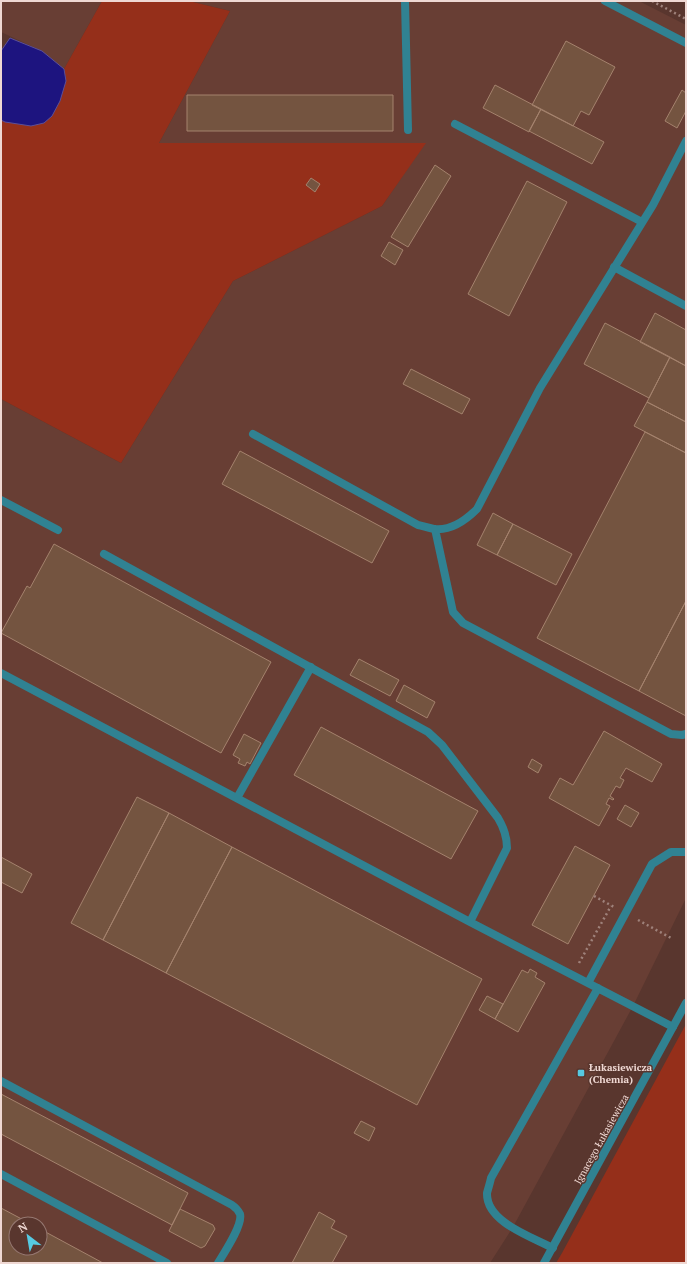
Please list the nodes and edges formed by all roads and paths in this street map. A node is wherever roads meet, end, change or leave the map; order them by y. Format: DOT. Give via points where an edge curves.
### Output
graph roads {
  1 [pos="404,1"];
  2 [pos="605,1"];
  3 [pos="652,1"];
  4 [pos="686,19"];
  5 [pos="686,44"];
  6 [pos="455,124"];
  7 [pos="408,130"];
  8 [pos="686,141"];
  9 [pos="642,222"];
  10 [pos="614,267"];
  11 [pos="686,306"];
  12 [pos="254,434"];
  13 [pos="1,500"];
  14 [pos="435,529"];
  15 [pos="58,530"];
  16 [pos="104,554"];
  17 [pos="311,667"];
  18 [pos="1,673"];
  19 [pos="686,734"];
  20 [pos="237,798"];
  21 [pos="686,852"];
  22 [pos="611,906"];
  23 [pos="470,922"];
  24 [pos="579,962"];
  25 [pos="588,983"];
  26 [pos="598,988"];
  27 [pos="686,1003"];
  28 [pos="673,1027"];
  29 [pos="1,1081"];
  30 [pos="1,1174"];
  31 [pos="553,1248"];
  32 [pos="167,1263"];
  33 [pos="218,1263"];
  34 [pos="544,1263"];
  1 -- 7 [label="street"];
  2 -- 5 [label="street"];
  3 -- 4 [label="path"];
  6 -- 9 [label="street"];
  8 -- 9 [label="street"];
  9 -- 10 [label="street"];
  10 -- 11 [label="street"];
  10 -- 14 [label="street" via="540,388 477,509 466,520 450,527"];
  12 -- 14 [label="street" via="418,525"];
  13 -- 15 [label="street"];
  14 -- 19 [label="street" via="453,612 463,623 671,734"];
  16 -- 17 [label="street"];
  17 -- 20 [label="street"];
  17 -- 23 [label="street" via="428,732 442,746 498,818 504,828 507,848"];
  18 -- 20 [label="street"];
  20 -- 23 [label="street"];
  21 -- 25 [label="street" via="671,852 652,864"];
  22 -- 24 [label="path"];
  23 -- 25 [label="street"];
  25 -- 26 [label="street"];
  26 -- 28 [label="street"];
  26 -- 31 [label="street" via="491,1178 487,1194 495,1215 506,1224"];
  27 -- 28 [label="street, Ignacego Łukasiewicza"];
  28 -- 31 [label="street, Ignacego Łukasiewicza"];
  29 -- 33 [label="street" via="232,1204 237,1209 240,1220"];
  30 -- 32 [label="street"];
  31 -- 34 [label="street, Ignacego Łukasiewicza"];
}
